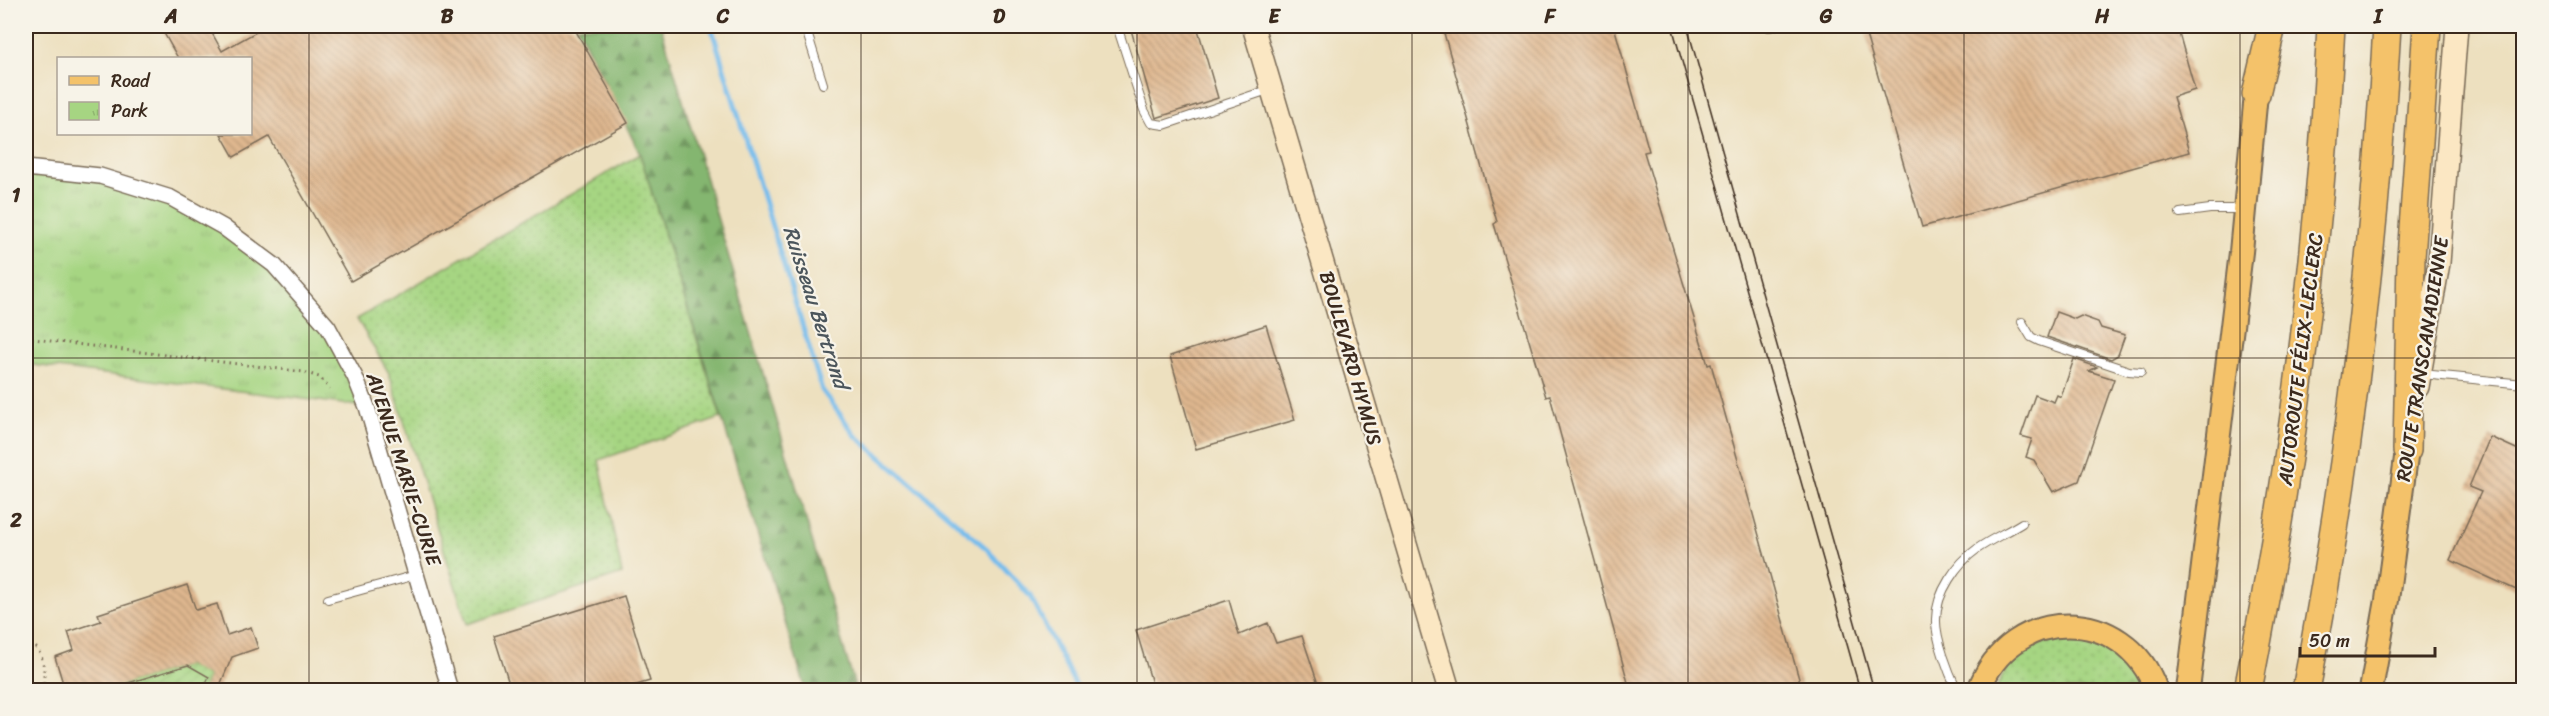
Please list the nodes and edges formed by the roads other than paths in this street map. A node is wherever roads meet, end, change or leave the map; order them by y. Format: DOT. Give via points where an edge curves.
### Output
graph roads {
  1 [pos="805,26"];
  2 [pos="1118,26"];
  3 [pos="1253,26"];
  4 [pos="2260,26"];
  5 [pos="2272,26"];
  6 [pos="2331,26"];
  7 [pos="2387,26"];
  8 [pos="2427,26"];
  9 [pos="2457,26"];
  10 [pos="823,84"];
  11 [pos="1272,89"];
  12 [pos="2256,94"];
  13 [pos="26,168"];
  14 [pos="2245,209"];
  15 [pos="2180,213"];
  16 [pos="2022,322"];
  17 [pos="2141,372"];
  18 [pos="2420,374"];
  19 [pos="2523,384"];
  20 [pos="2407,450"];
  21 [pos="2022,523"];
  22 [pos="416,575"];
  23 [pos="328,599"];
  24 [pos="450,690"];
  25 [pos="1449,690"];
  26 [pos="1957,690"];
  27 [pos="1979,690"];
  28 [pos="2156,690"];
  29 [pos="2188,690"];
  30 [pos="2248,690"];
  31 [pos="2306,690"];
  32 [pos="2371,690"];
  1 -- 10 [label="lane"];
  2 -- 11 [label="lane" via="1151,123 1164,125"];
  3 -- 11 [label="street, BOULEVARD HYMUS"];
  4 -- 12 [label="street"];
  5 -- 12 [label="highway"];
  6 -- 30 [label="highway, AUTOROUTE FÉLIX-LECLERC" via="2316,231 2300,375 2276,542"];
  7 -- 31 [label="highway" via="2374,220 2360,351 2330,560"];
  8 -- 20 [label="highway" via="2411,258"];
  9 -- 18 [label="street, ROUTE TRANSCANADIENNE" via="2444,218"];
  11 -- 25 [label="street, BOULEVARD HYMUS"];
  12 -- 14 [label="main road"];
  13 -- 22 [label="street, AVENUE MARIE-CURIE" via="100,177 171,198 223,226 274,265 328,327 355,376"];
  14 -- 15 [label="lane"];
  14 -- 29 [label="main road"];
  16 -- 17 [label="lane" via="2031,337 2039,341"];
  18 -- 19 [label="lane"];
  18 -- 20 [label="street, ROUTE TRANSCANADIENNE"];
  20 -- 32 [label="main road, ROUTE TRANSCANADIENNE"];
  21 -- 26 [label="lane" via="1968,557 1938,602 1935,621"];
  22 -- 23 [label="lane"];
  22 -- 24 [label="street, AVENUE MARIE-CURIE"];
  27 -- 28 [label="main road" via="1993,663 2012,643 2038,630 2064,625 2091,628 2123,643 2145,667"];
}
